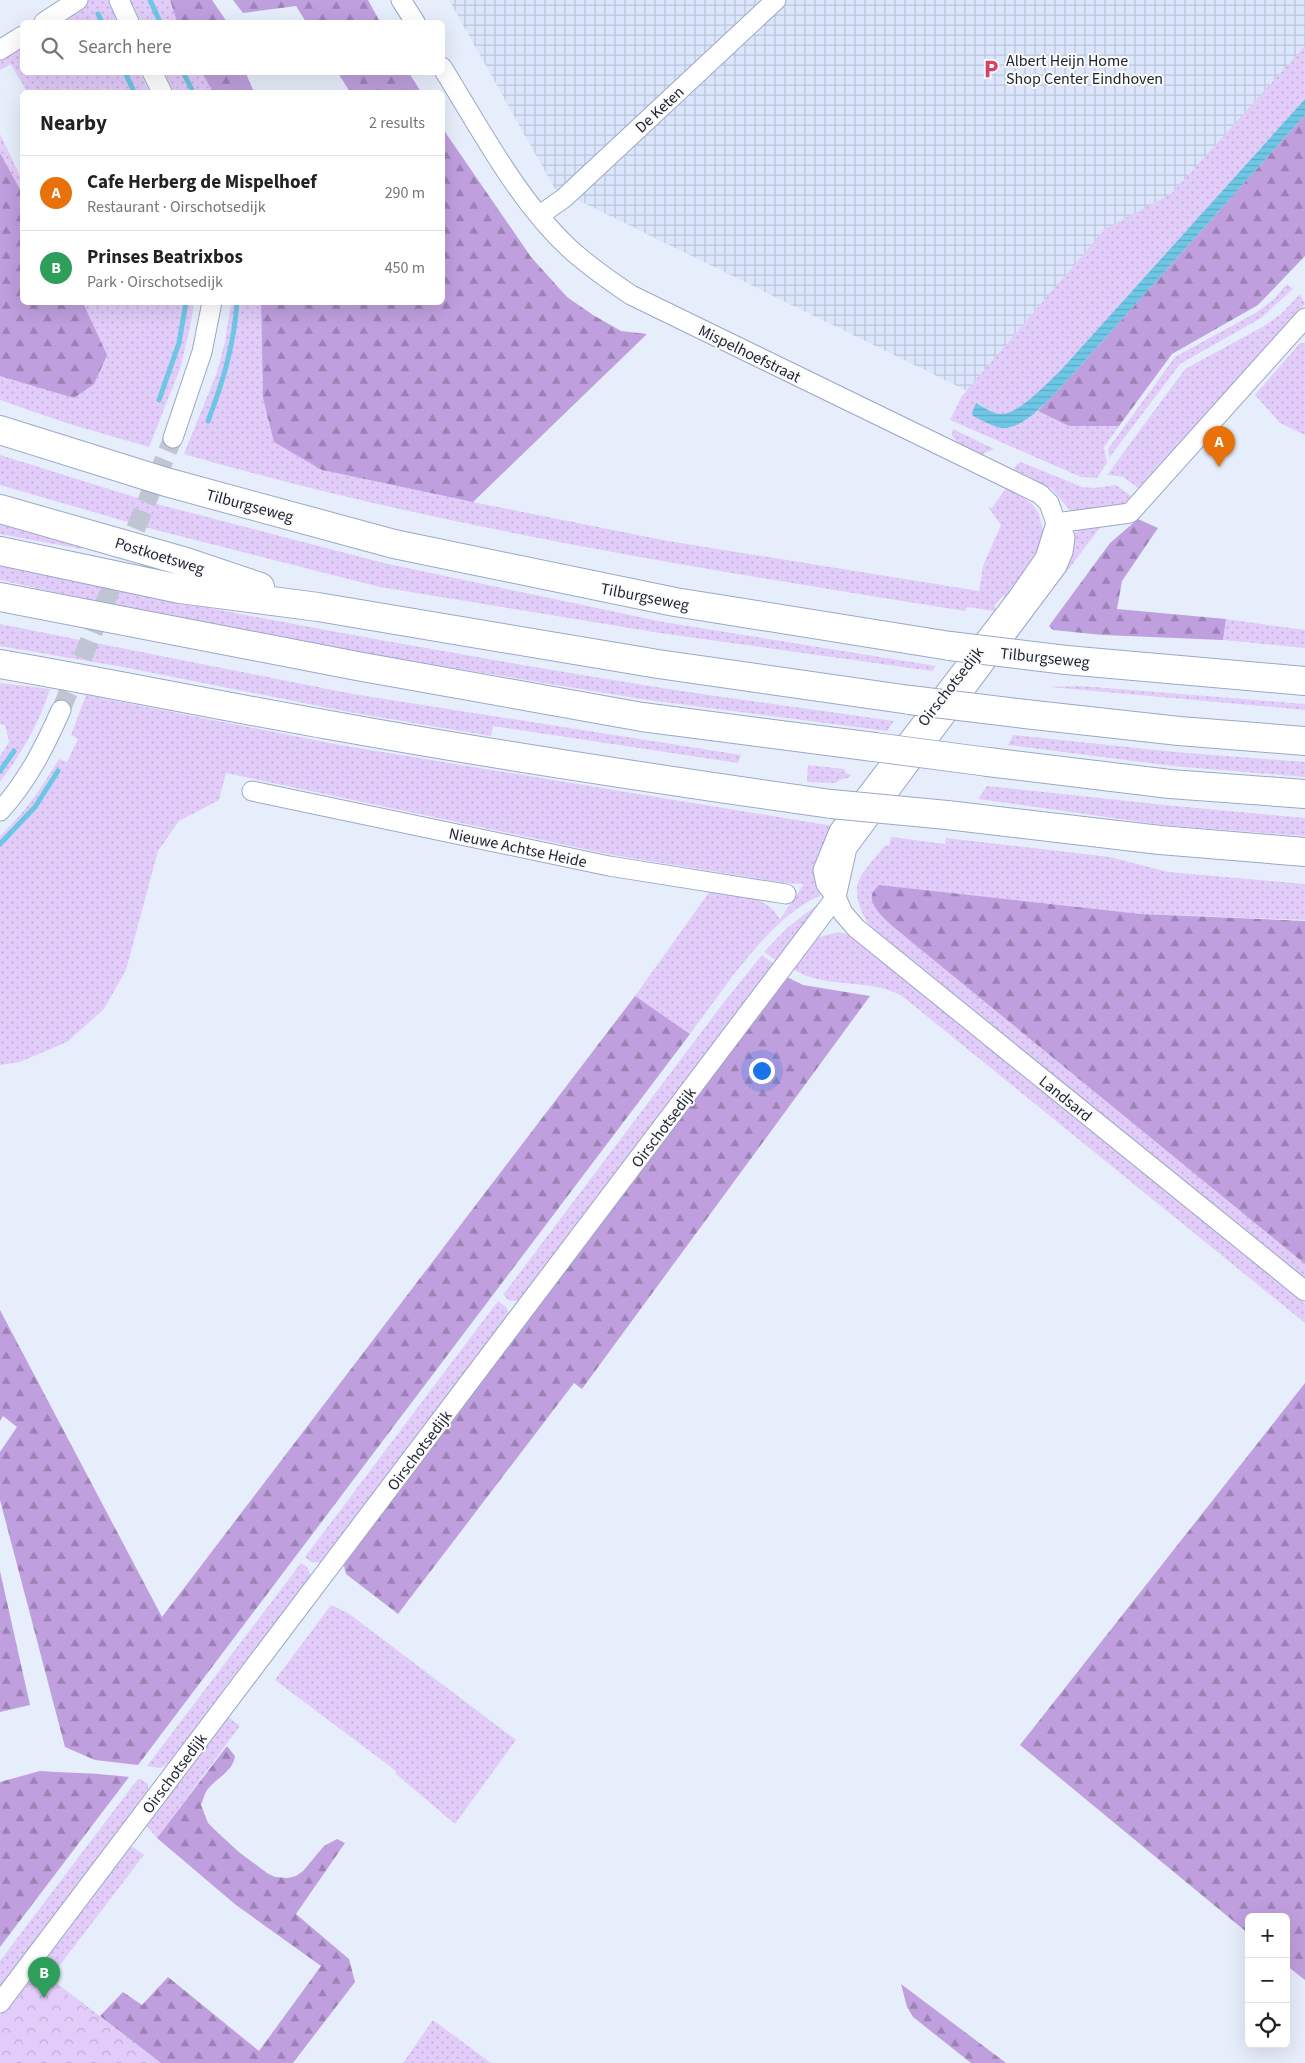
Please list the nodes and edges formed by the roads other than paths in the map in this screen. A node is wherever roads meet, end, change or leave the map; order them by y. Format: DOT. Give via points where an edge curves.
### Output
graph roads {
  1 [pos="78,0"];
  2 [pos="119,0"];
  3 [pos="401,0"];
  4 [pos="776,0"];
  5 [pos="47,20"];
  6 [pos="128,20"];
  7 [pos="414,20"];
  8 [pos="20,37"];
  9 [pos="0,50"];
  10 [pos="445,72"];
  11 [pos="154,75"];
  12 [pos="161,90"];
  13 [pos="540,215"];
  14 [pos="211,305"];
  15 [pos="1305,318"];
  16 [pos="0,430"];
  17 [pos="173,438"];
  18 [pos="0,509"];
  19 [pos="1056,523"];
  20 [pos="0,551"];
  21 [pos="0,597"];
  22 [pos="318,607"];
  23 [pos="0,664"];
  24 [pos="1305,681"];
  25 [pos="61,710"];
  26 [pos="1305,741"];
  27 [pos="252,791"];
  28 [pos="1305,794"];
  29 [pos="0,811"];
  30 [pos="1305,852"];
  31 [pos="786,894"];
  32 [pos="836,897"];
  33 [pos="1305,1291"];
  34 [pos="0,2003"];
  1 -- 5 [label="street"];
  2 -- 6 [label="street"];
  3 -- 7 [label="street"];
  4 -- 13 [label="street, De Keten" via="564,198"];
  8 -- 9 [label="street"];
  10 -- 13 [label="street, Mispelhoefstraat" via="507,172"];
  11 -- 12 [label="street"];
  13 -- 19 [label="street, Mispelhoefstraat" via="569,248 631,295 1040,494 1049,502"];
  14 -- 17 [label="street" via="202,352"];
  15 -- 19 [label="street" via="1130,512"];
  16 -- 24 [label="highway, Tilburgseweg, bridge" via="166,482 394,544 675,602 950,646 1066,660"];
  18 -- 22 [label="highway, Postkoetsweg" via="186,562"];
  19 -- 32 [label="street, Oirschotsedijk" via="1045,558 1018,597 839,832 823,870 826,884"];
  20 -- 22 [label="highway" via="180,589"];
  21 -- 28 [label="highway, bridge" via="633,715 1170,784"];
  22 -- 26 [label="highway, bridge" via="658,664 910,700 1179,731"];
  23 -- 30 [label="highway, bridge" via="574,767 831,804 1160,840"];
  25 -- 29 [label="street" via="37,760"];
  27 -- 31 [label="street, Nieuwe Achtse Heide" via="609,866"];
  32 -- 33 [label="street, Landsard" via="843,913 856,928"];
  32 -- 34 [label="street, Oirschotsedijk"];
}
